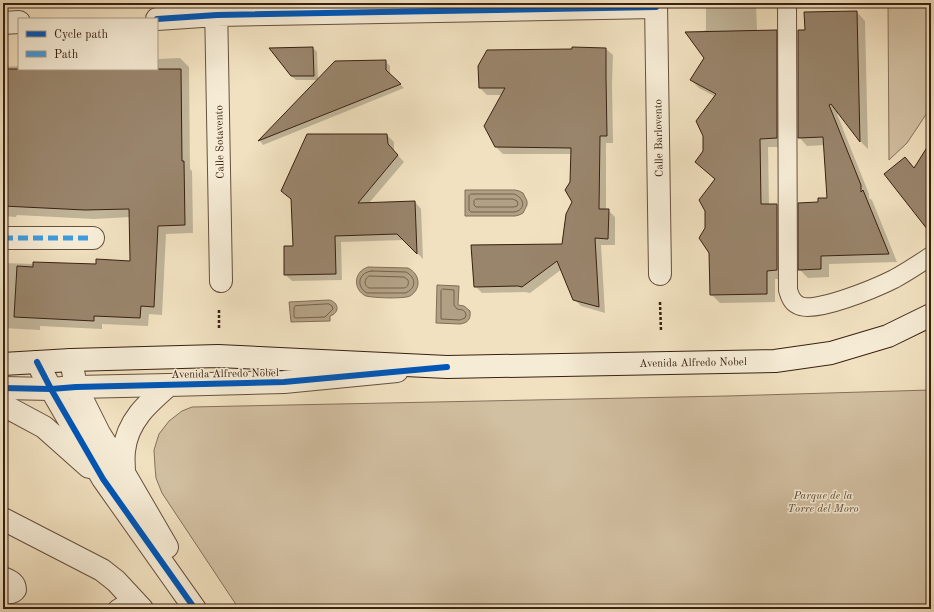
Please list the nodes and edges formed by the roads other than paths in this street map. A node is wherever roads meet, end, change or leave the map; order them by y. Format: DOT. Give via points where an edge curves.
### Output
graph roads {
  1 [pos="787,3"];
  2 [pos="656,5"];
  3 [pos="216,9"];
  4 [pos="158,19"];
  5 [pos="18,22"];
  6 [pos="3,23"];
  7 [pos="3,238"];
  8 [pos="92,238"];
  9 [pos="931,256"];
  10 [pos="660,274"];
  11 [pos="221,281"];
  12 [pos="930,316"];
  13 [pos="70,360"];
  14 [pos="37,362"];
  15 [pos="3,364"];
  16 [pos="447,367"];
  17 [pos="169,385"];
  18 [pos="76,387"];
  19 [pos="3,388"];
  20 [pos="51,389"];
  21 [pos="3,405"];
  22 [pos="124,473"];
  23 [pos="103,479"];
  24 [pos="3,519"];
  25 [pos="3,576"];
  26 [pos="3,594"];
  27 [pos="131,606"];
  28 [pos="195,609"];
  29 [pos="203,609"];
  1 -- 9 [label="lane" via="788,290 792,300 799,306 809,307 838,301 893,279"];
  2 -- 3 [label="street"];
  2 -- 10 [label="street, Calle Barlovento"];
  3 -- 4 [label="street"];
  3 -- 11 [label="street, Calle Sotavento"];
  5 -- 6 [label="street"];
  7 -- 8 [label="street"];
  12 -- 16 [label="street, Avenida Alfredo Nobel" via="888,336 831,353 775,361"];
  13 -- 14 [label="street, Avenida Alfredo Nobel"];
  13 -- 16 [label="street, Avenida Alfredo Nobel" via="218,356"];
  13 -- 18 [label="street"];
  14 -- 15 [label="street, Avenida Alfredo Nobel"];
  14 -- 20 [label="street"];
  16 -- 17 [label="street, Avenida Alfredo Nobel" via="284,382"];
  17 -- 18 [label="street, Avenida Alfredo Nobel"];
  17 -- 22 [label="street" via="142,410 128,434 124,450"];
  18 -- 20 [label="street, Avenida Alfredo Nobel"];
  18 -- 22 [label="street" via="99,433"];
  19 -- 20 [label="street, Avenida Alfredo Nobel"];
  20 -- 23 [label="street"];
  21 -- 23 [label="street" via="44,427"];
  22 -- 29 [label="street"];
  23 -- 28 [label="street"];
  24 -- 27 [label="street" via="102,570 116,581"];
  25 -- 26 [label="lane" via="16,584 17,590 12,595"];
}
